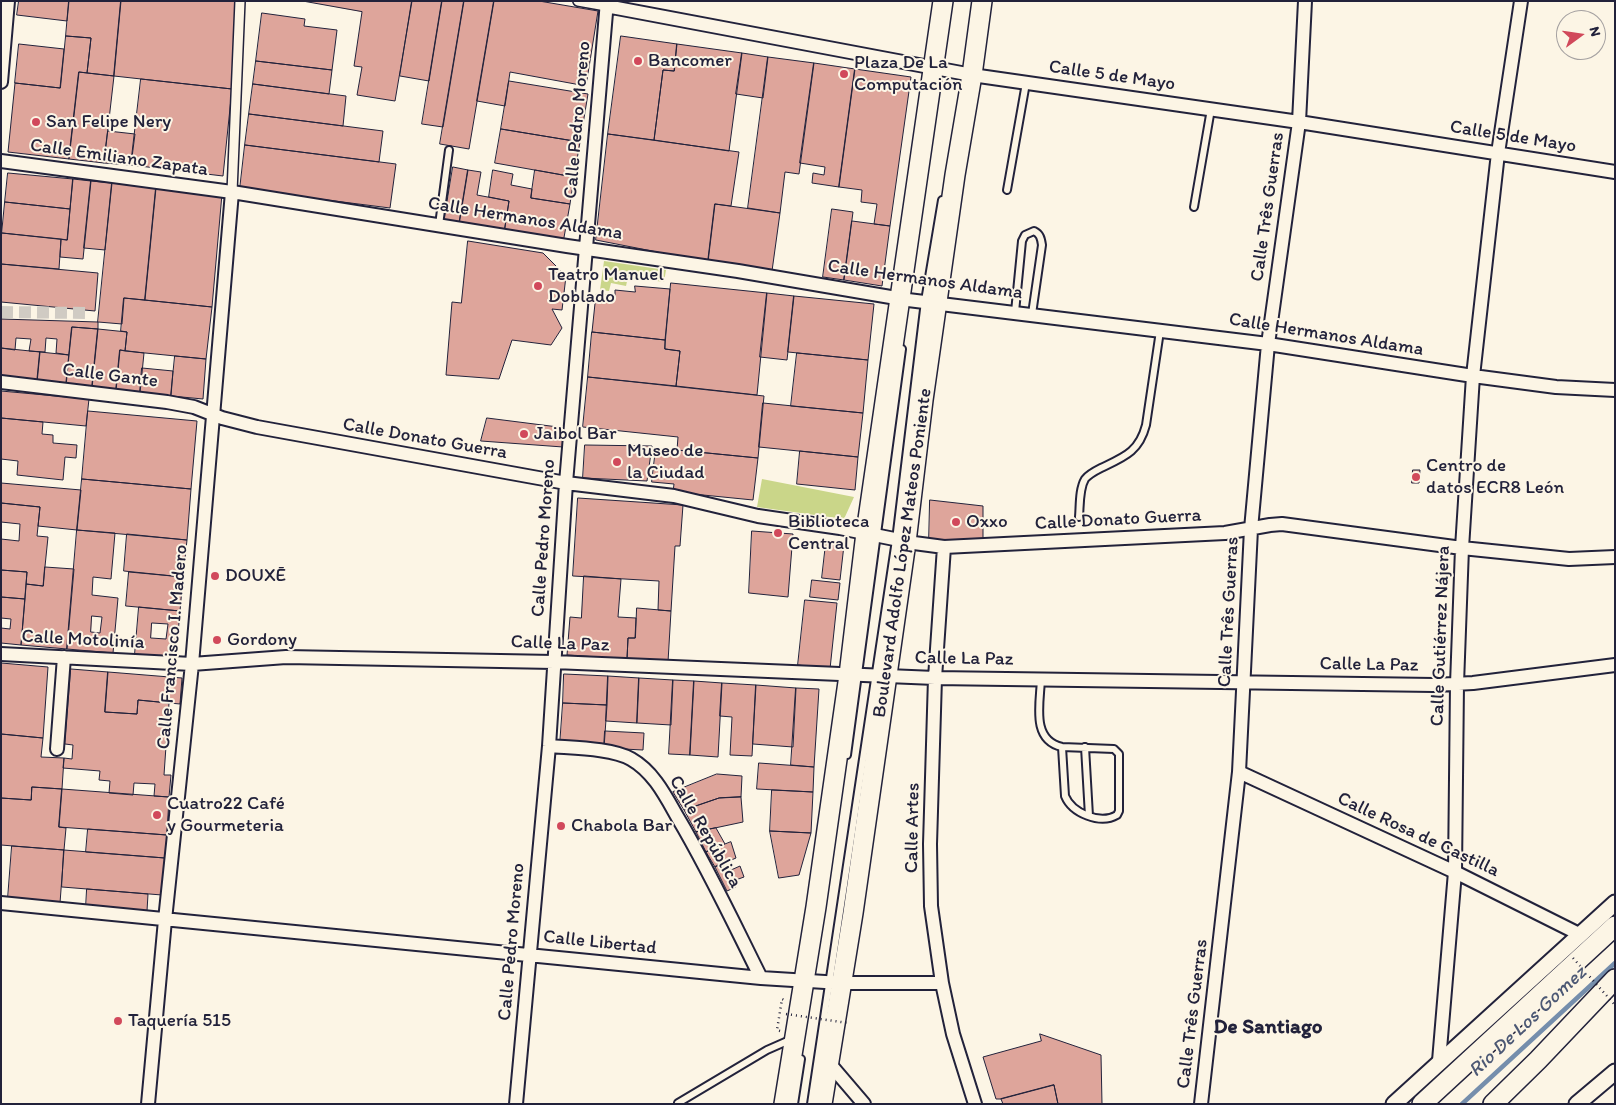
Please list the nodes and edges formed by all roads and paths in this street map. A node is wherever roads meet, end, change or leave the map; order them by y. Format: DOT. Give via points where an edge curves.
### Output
graph roads {
  1 [pos="8,1"];
  2 [pos="240,1"];
  3 [pos="578,1"];
  4 [pos="944,1"];
  5 [pos="982,1"];
  6 [pos="1306,1"];
  7 [pos="1520,1"];
  8 [pos="607,3"];
  9 [pos="940,69"];
  10 [pos="966,73"];
  11 [pos="1,82"];
  12 [pos="1026,82"];
  13 [pos="1211,110"];
  14 [pos="1299,122"];
  15 [pos="449,150"];
  16 [pos="1498,153"];
  17 [pos="1,161"];
  18 [pos="1615,172"];
  19 [pos="1007,190"];
  20 [pos="232,192"];
  21 [pos="943,197"];
  22 [pos="1194,207"];
  23 [pos="439,225"];
  24 [pos="586,248"];
  25 [pos="907,299"];
  26 [pos="931,302"];
  27 [pos="1015,312"];
  28 [pos="1032,314"];
  29 [pos="1160,329"];
  30 [pos="904,338"];
  31 [pos="1268,344"];
  32 [pos="1474,376"];
  33 [pos="1,382"];
  34 [pos="1615,390"];
  35 [pos="213,413"];
  36 [pos="566,483"];
  37 [pos="1079,517"];
  38 [pos="1251,528"];
  39 [pos="872,534"];
  40 [pos="901,541"];
  41 [pos="944,547"];
  42 [pos="1462,548"];
  43 [pos="1615,557"];
  44 [pos="1,654"];
  45 [pos="64,657"];
  46 [pos="554,662"];
  47 [pos="192,664"];
  48 [pos="1615,665"];
  49 [pos="854,675"];
  50 [pos="881,675"];
  51 [pos="935,678"];
  52 [pos="1041,679"];
  53 [pos="1244,681"];
  54 [pos="1457,684"];
  55 [pos="549,746"];
  56 [pos="1062,747"];
  57 [pos="1085,747"];
  58 [pos="57,749"];
  59 [pos="846,762"];
  60 [pos="1239,772"];
  61 [pos="1089,816"];
  62 [pos="1455,872"];
  63 [pos="1,903"];
  64 [pos="1615,903"];
  65 [pos="165,920"];
  66 [pos="1615,926"];
  67 [pos="1579,934"];
  68 [pos="529,955"];
  69 [pos="1573,958"];
  70 [pos="761,978"];
  71 [pos="1615,979"];
  72 [pos="810,982"];
  73 [pos="836,983"];
  74 [pos="942,983"];
  75 [pos="782,999"];
  76 [pos="1615,1005"];
  77 [pos="786,1014"];
  78 [pos="848,1023"];
  79 [pos="777,1030"];
  80 [pos="799,1042"];
  81 [pos="1438,1061"];
  82 [pos="828,1063"];
  83 [pos="1615,1072"];
  84 [pos="1581,1102"];
  85 [pos="678,1103"];
  86 [pos="148,1104"];
  87 [pos="516,1104"];
  88 [pos="784,1104"];
  89 [pos="794,1104"];
  90 [pos="811,1104"];
  91 [pos="822,1104"];
  92 [pos="864,1104"];
  93 [pos="975,1104"];
  94 [pos="1201,1104"];
  95 [pos="1394,1104"];
  96 [pos="1422,1104"];
  97 [pos="1492,1104"];
  1 -- 11 [label="street"];
  2 -- 20 [label="street"];
  3 -- 8 [label="street"];
  4 -- 9 [label="main road, Boulevard Adolfo López Mateos Poniente"];
  5 -- 10 [label="main road, Boulevard Adolfo López Mateos Poniente"];
  6 -- 14 [label="street, Calle Três Guerras"];
  7 -- 16 [label="street, Calle Gutiérrez Nájera"];
  8 -- 9 [label="street, Calle 5 de Mayo"];
  8 -- 24 [label="street, Calle Pedro Moreno"];
  9 -- 10 [label="street, Calle 5 de Mayo"];
  9 -- 25 [label="main road, Boulevard Adolfo López Mateos Poniente"];
  10 -- 12 [label="street, Calle 5 de Mayo"];
  10 -- 26 [label="main road, Boulevard Adolfo López Mateos Poniente" via="955,175"];
  12 -- 13 [label="street, Calle 5 de Mayo"];
  12 -- 19 [label="lane"];
  13 -- 14 [label="street, Calle 5 de Mayo"];
  13 -- 22 [label="lane"];
  14 -- 16 [label="street, Calle 5 de Mayo"];
  14 -- 31 [label="street, Calle Três Guerras"];
  15 -- 23 [label="lane"];
  16 -- 18 [label="street, Calle 5 de Mayo"];
  16 -- 32 [label="street, Calle Gutiérrez Nájera"];
  17 -- 20 [label="street, Calle Emiliano Zapata"];
  20 -- 23 [label="street, Calle Hermanos Aldama"];
  20 -- 35 [label="street, Calle Francisco I. Madero"];
  21 -- 26 [label="lane"];
  23 -- 24 [label="street, Calle Hermanos Aldama"];
  24 -- 25 [label="street, Calle Hermanos Aldama"];
  24 -- 36 [label="street, Calle Pedro Moreno"];
  25 -- 26 [label="street, Calle Hermanos Aldama"];
  25 -- 39 [label="main road, Boulevard Adolfo López Mateos Poniente"];
  26 -- 27 [label="street, Calle Hermanos Aldama"];
  26 -- 40 [label="main road, Boulevard Adolfo López Mateos Poniente" via="923,400"];
  27 -- 28 [label="street, Calle Hermanos Aldama"];
  27 -- 28 [label="lane" via="1022,241 1025,235 1034,231 1042,238 1042,245"];
  28 -- 29 [label="street, Calle Hermanos Aldama"];
  29 -- 31 [label="street, Calle Hermanos Aldama"];
  29 -- 37 [label="lane" via="1143,437 1136,449 1093,472 1085,480"];
  30 -- 39 [label="lane"];
  31 -- 32 [label="street, Calle Hermanos Aldama"];
  31 -- 38 [label="street, Calle Três Guerras"];
  32 -- 34 [label="street, Calle Hermanos Aldama" via="1556,387"];
  32 -- 42 [label="street, Calle Gutiérrez Nájera"];
  33 -- 35 [label="street, Calle Gante" via="167,402"];
  35 -- 36 [label="street, Calle Donato Guerra" via="257,428"];
  35 -- 47 [label="street, Calle Francisco I. Madero"];
  36 -- 39 [label="street, Calle Donato Guerra" via="674,496 758,516"];
  36 -- 46 [label="street, Calle Pedro Moreno"];
  38 -- 41 [label="street, Calle Donato Guerra" via="1225,533"];
  38 -- 42 [label="street, Calle Donato Guerra" via="1282,524"];
  38 -- 53 [label="street, Calle Três Guerras"];
  39 -- 40 [label="street, Calle Donato Guerra"];
  39 -- 49 [label="main road, Boulevard Adolfo López Mateos Poniente"];
  40 -- 41 [label="street, Calle Donato Guerra"];
  40 -- 50 [label="main road, Boulevard Adolfo López Mateos Poniente"];
  41 -- 51 [label="street, Calle Artes"];
  42 -- 43 [label="street, Calle Donato Guerra" via="1569,559"];
  42 -- 54 [label="street, Calle Gutiérrez Nájera"];
  44 -- 45 [label="street, Calle Motolinía"];
  45 -- 47 [label="street, Calle Motolinía"];
  45 -- 58 [label="street"];
  46 -- 47 [label="street, Calle La Paz" via="286,657"];
  46 -- 49 [label="street, Calle La Paz"];
  46 -- 55 [label="street, Calle Pedro Moreno"];
  47 -- 65 [label="street, Calle Francisco I. Madero"];
  48 -- 54 [label="street, Calle La Paz"];
  49 -- 50 [label="street, Calle La Paz"];
  49 -- 59 [label="lane"];
  49 -- 72 [label="main road, Boulevard Adolfo López Mateos Poniente" via="816,908"];
  50 -- 51 [label="street, Calle La Paz"];
  50 -- 73 [label="main road, Boulevard Adolfo López Mateos Poniente" via="853,913"];
  51 -- 52 [label="street, Calle La Paz"];
  51 -- 74 [label="street, Calle Artes" via="931,906"];
  52 -- 53 [label="street, Calle La Paz"];
  52 -- 56 [label="lane" via="1042,734 1047,741"];
  53 -- 54 [label="street, Calle La Paz"];
  53 -- 60 [label="street, Calle Três Guerras"];
  54 -- 62 [label="street, Calle Gutiérrez Nájera"];
  55 -- 68 [label="street, Calle Pedro Moreno"];
  55 -- 70 [label="street, Calle República" via="616,753 644,768 659,785 696,849"];
  56 -- 57 [label="lane"];
  56 -- 61 [label="lane" via="1065,796 1073,807"];
  57 -- 61 [label="lane"];
  57 -- 61 [label="lane" via="1114,749 1119,754 1119,811 1110,818"];
  60 -- 62 [label="street, Calle Rosa de Castilla"];
  60 -- 94 [label="street, Calle Três Guerras"];
  62 -- 67 [label="street, Calle Rosa de Castilla"];
  62 -- 81 [label="street, Calle Gutiérrez Nájera"];
  63 -- 65 [label="street, Calle Libertad"];
  64 -- 67 [label="street"];
  65 -- 68 [label="street, Calle Libertad"];
  65 -- 86 [label="street, Calle Francisco I. Madero"];
  66 -- 96 [label="main road"];
  67 -- 81 [label="street"];
  68 -- 70 [label="street, Calle Libertad"];
  68 -- 87 [label="street, Calle Pedro Moreno"];
  69 -- 76 [label="path, bridge"];
  70 -- 72 [label="street, Calle Libertad"];
  71 -- 97 [label="main road"];
  72 -- 73 [label="street, Calle Libertad"];
  72 -- 80 [label="main road, Boulevard Adolfo López Mateos Poniente"];
  73 -- 74 [label="street, Calle Libertad"];
  73 -- 82 [label="main road, Boulevard Adolfo López Mateos Poniente"];
  73 -- 90 [label="lane"];
  74 -- 93 [label="street, Calle Artes" via="953,1034"];
  75 -- 79 [label="path"];
  77 -- 78 [label="path, bridge"];
  80 -- 85 [label="lane" via="767,1050"];
  80 -- 88 [label="main road, Boulevard Adolfo López Mateos Poniente"];
  80 -- 89 [label="lane"];
  81 -- 95 [label="street"];
  82 -- 91 [label="main road, Boulevard Adolfo López Mateos Poniente"];
  82 -- 92 [label="street"];
  83 -- 84 [label="street"];
}
